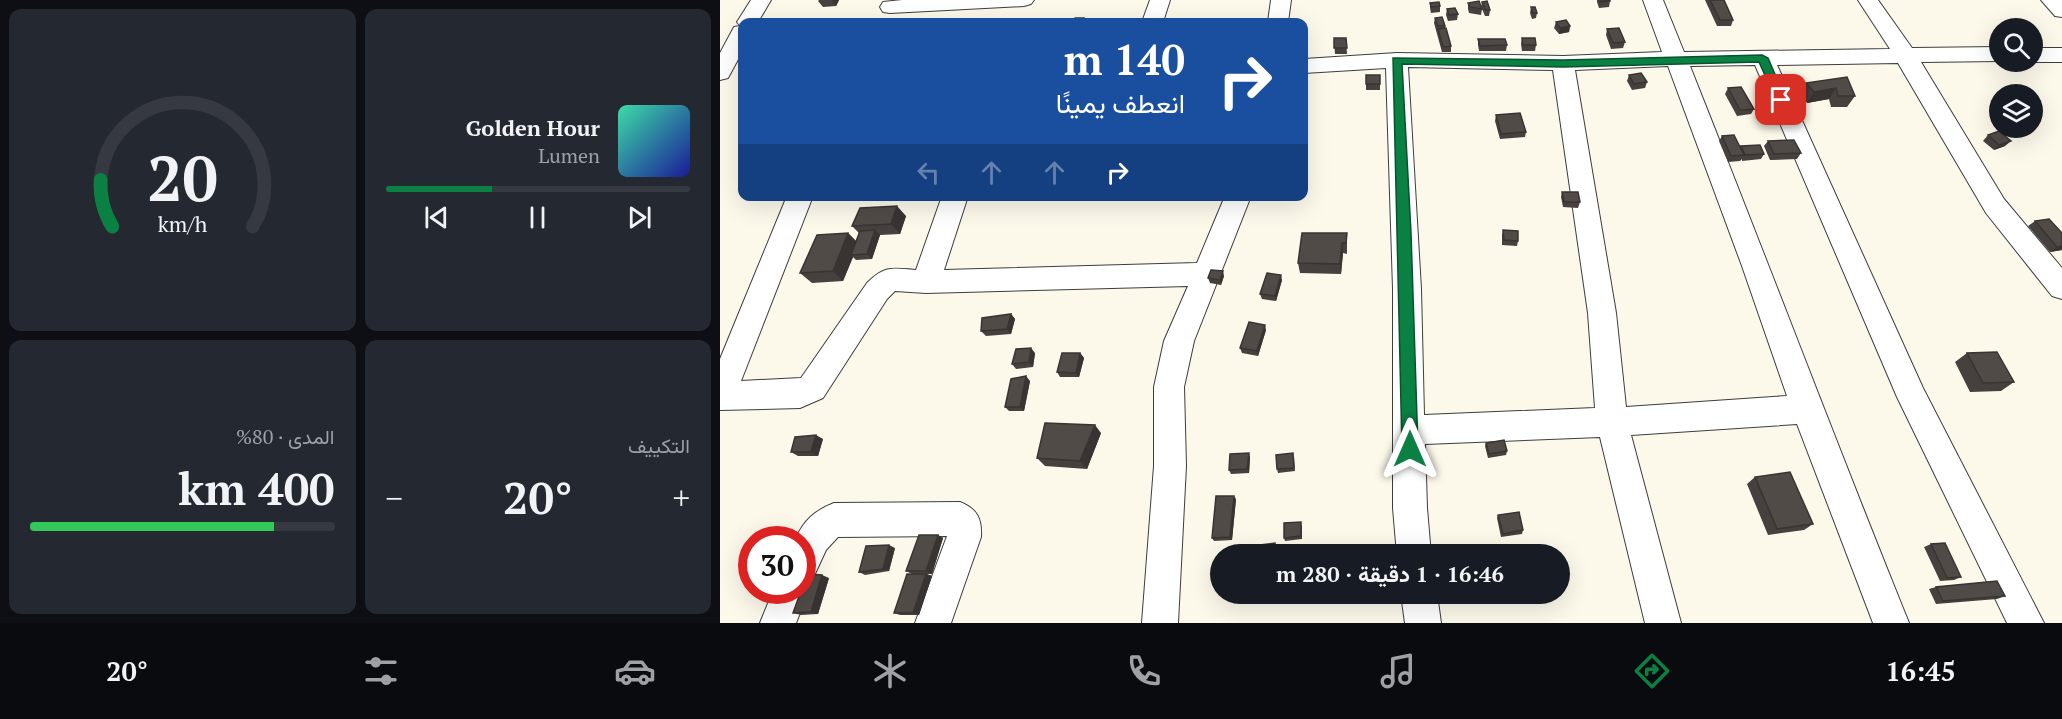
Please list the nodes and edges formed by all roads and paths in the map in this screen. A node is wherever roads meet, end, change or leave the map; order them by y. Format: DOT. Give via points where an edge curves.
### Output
graph roads {
  1 [pos="760,0"];
  2 [pos="1024,0"];
  3 [pos="1160,0"];
  4 [pos="1281,0"];
  5 [pos="1653,0"];
  6 [pos="1868,0"];
  7 [pos="2051,0"];
  8 [pos="888,10"];
  9 [pos="2062,11"];
  10 [pos="750,18"];
  11 [pos="1016,18"];
  12 [pos="1154,18"];
  13 [pos="1279,18"];
  14 [pos="738,39"];
  15 [pos="1989,54"];
  16 [pos="1905,55"];
  17 [pos="2043,55"];
  18 [pos="2062,56"];
  19 [pos="1762,58"];
  20 [pos="1674,59"];
  21 [pos="1396,60"];
  22 [pos="1563,63"];
  23 [pos="1308,66"];
  24 [pos="720,73"];
  25 [pos="798,201"];
  26 [pos="953,201"];
  27 [pos="1236,201"];
  28 [pos="1208,274"];
  29 [pos="926,282"];
  30 [pos="2062,288"];
  31 [pos="720,395"];
  32 [pos="1807,410"];
  33 [pos="1612,422"];
  34 [pos="1410,430"];
  35 [pos="816,534"];
  36 [pos="1413,544"];
  37 [pos="786,604"];
  38 [pos="1420,604"];
  39 [pos="778,623"];
  40 [pos="933,623"];
  41 [pos="1160,623"];
  42 [pos="1423,623"];
  43 [pos="1664,623"];
  44 [pos="1891,623"];
  45 [pos="2026,623"];
  1 -- 10 [label="street"];
  2 -- 8 [label="street"];
  2 -- 11 [label="street"];
  3 -- 12 [label="street"];
  4 -- 13 [label="street"];
  5 -- 20 [label="street"];
  6 -- 16 [label="street"];
  7 -- 9 [label="street"];
  14 -- 24 [label="street"];
  15 -- 16 [label="street"];
  16 -- 19 [label="street"];
  16 -- 30 [label="street" via="1995,206"];
  17 -- 18 [label="street"];
  19 -- 20 [label="street"];
  19 -- 45 [label="street" via="1912,397"];
  20 -- 22 [label="street"];
  20 -- 32 [label="street" via="1756,266"];
  21 -- 22 [label="street"];
  21 -- 23 [label="street"];
  21 -- 34 [label="street"];
  22 -- 33 [label="street" via="1602,313"];
  25 -- 31 [label="street"];
  26 -- 29 [label="street"];
  27 -- 28 [label="street"];
  28 -- 29 [label="street"];
  28 -- 41 [label="street" via="1179,340 1169,387 1170,465"];
  29 -- 31 [label="street" via="889,279 883,283 806,392"];
  32 -- 33 [label="street"];
  32 -- 44 [label="street"];
  33 -- 34 [label="street"];
  33 -- 43 [label="street"];
  34 -- 36 [label="street"];
  35 -- 40 [label="street" via="834,520 960,519 965,524 964,537"];
  37 -- 39 [label="street"];
  38 -- 42 [label="street"];
}
